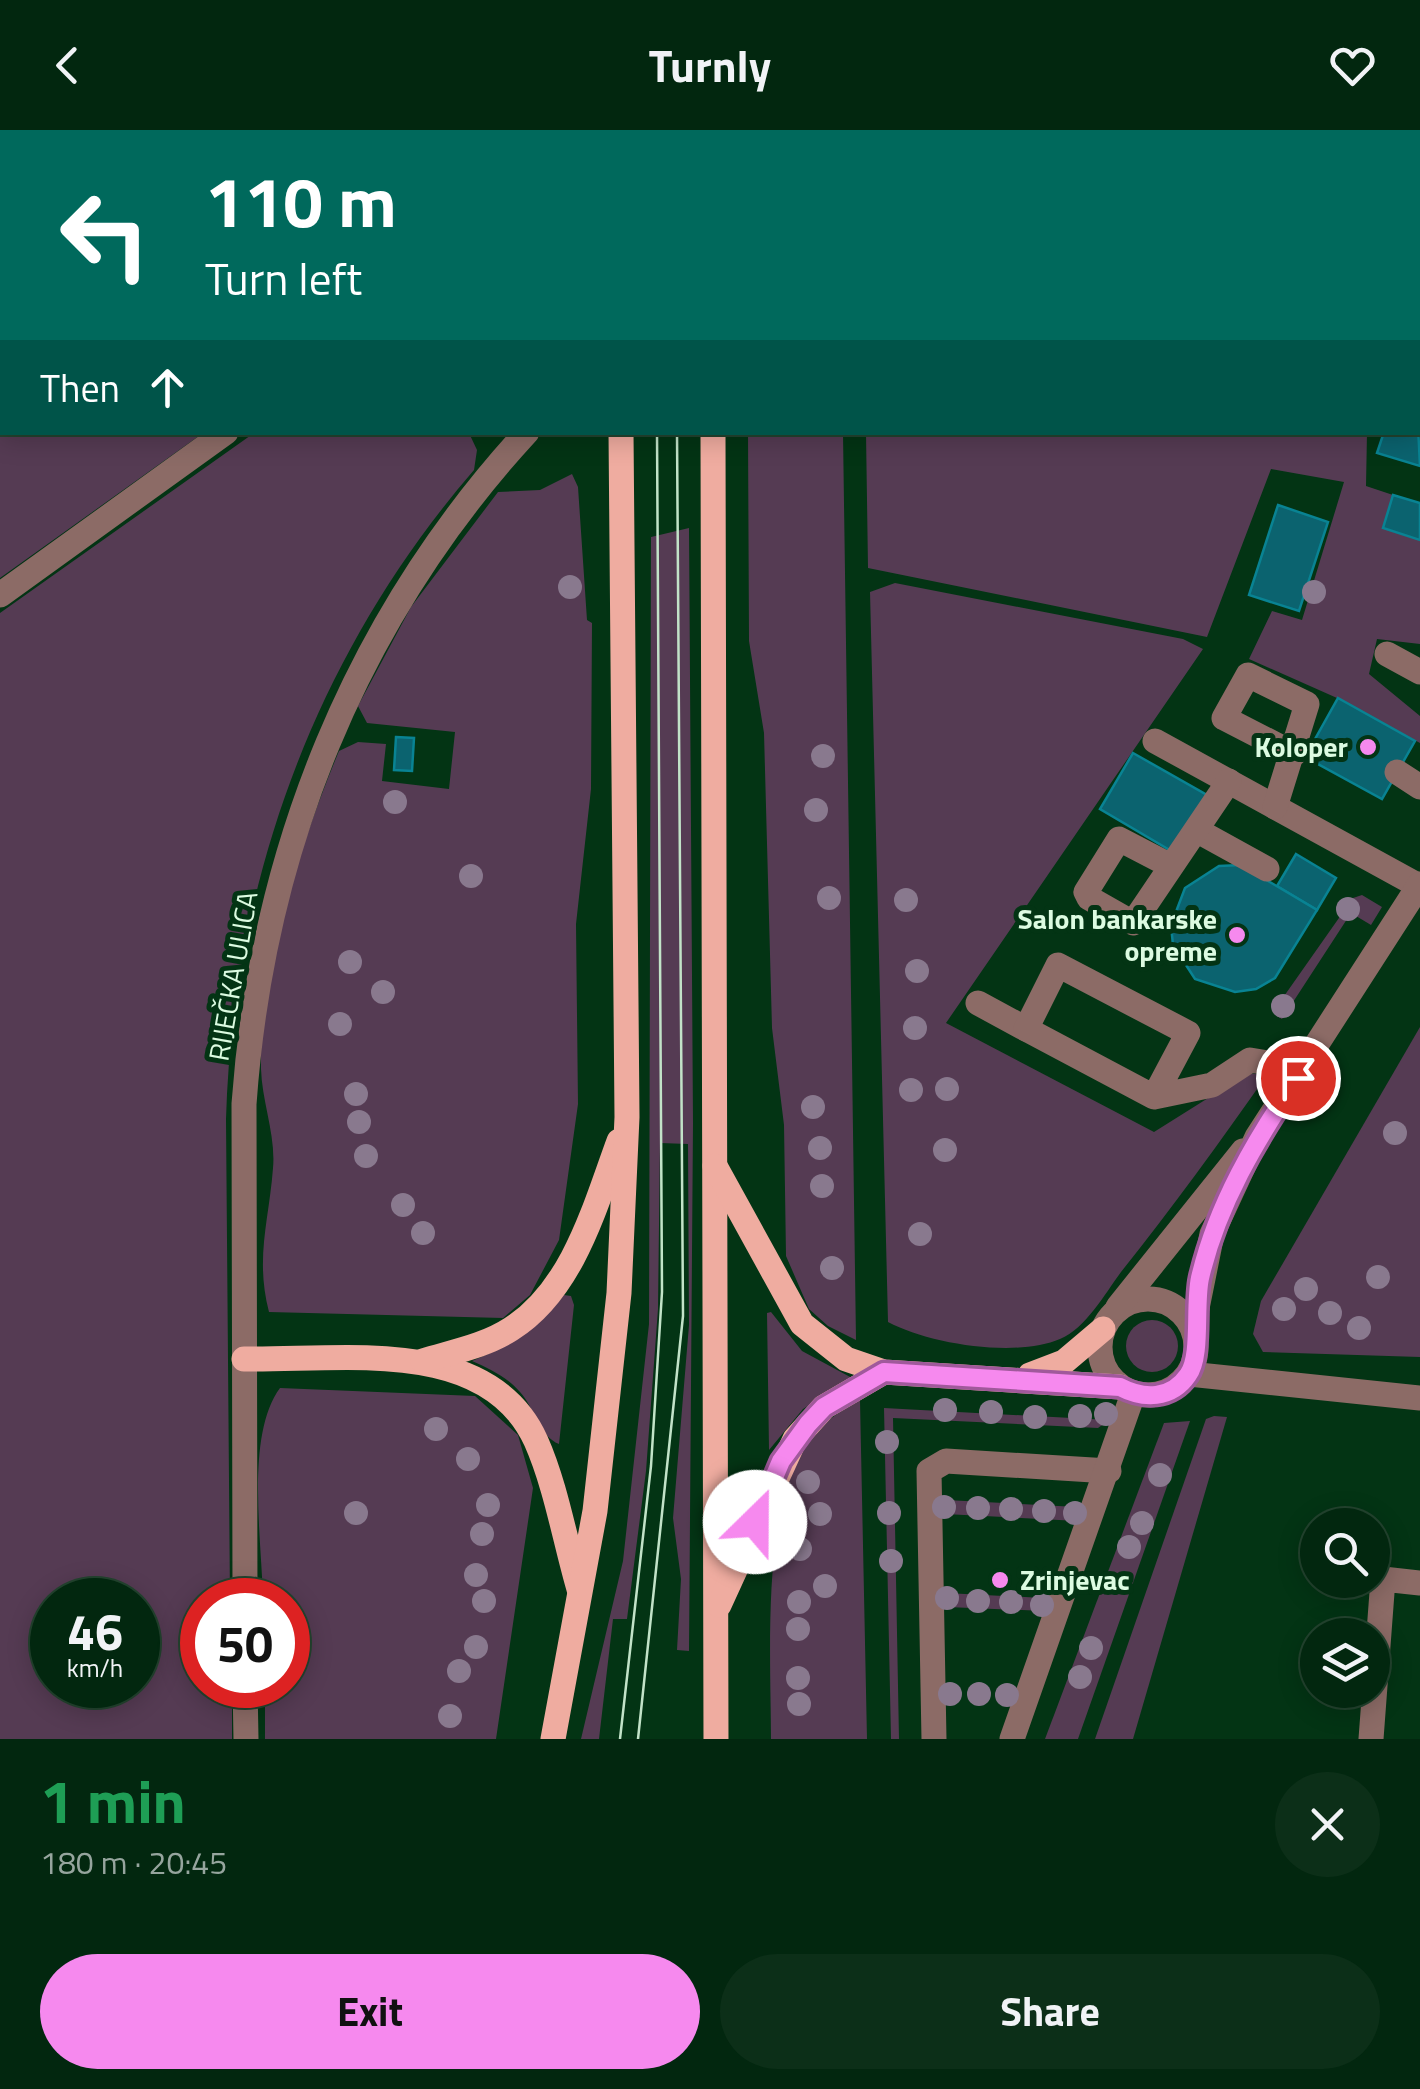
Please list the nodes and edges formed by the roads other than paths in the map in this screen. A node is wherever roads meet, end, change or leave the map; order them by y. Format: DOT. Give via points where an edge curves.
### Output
graph roads {
  1 [pos="222,435"];
  2 [pos="525,435"];
  3 [pos="621,435"];
  4 [pos="712,435"];
  5 [pos="0,594"];
  6 [pos="1388,654"];
  7 [pos="1420,672"];
  8 [pos="1155,742"];
  9 [pos="1294,754"];
  10 [pos="1398,772"];
  11 [pos="1229,782"];
  12 [pos="1420,787"];
  13 [pos="1275,807"];
  14 [pos="1198,831"];
  15 [pos="1169,865"];
  16 [pos="1267,869"];
  17 [pos="1419,885"];
  18 [pos="978,1003"];
  19 [pos="1026,1029"];
  20 [pos="1298,1078"];
  21 [pos="1154,1097"];
  22 [pos="627,1117"];
  23 [pos="1257,1137"];
  24 [pos="712,1162"];
  25 [pos="1108,1321"];
  26 [pos="1193,1328"];
  27 [pos="244,1360"];
  28 [pos="420,1362"];
  29 [pos="884,1372"];
  30 [pos="1189,1374"];
  31 [pos="1020,1378"];
  32 [pos="1126,1390"];
  33 [pos="1420,1398"];
  34 [pos="1109,1471"];
  35 [pos="245,1578"];
  36 [pos="1420,1582"];
  37 [pos="580,1594"];
  38 [pos="715,1614"];
  39 [pos="246,1708"];
  40 [pos="246,1739"];
  41 [pos="553,1739"];
  42 [pos="716,1739"];
  43 [pos="934,1739"];
  44 [pos="1012,1739"];
  45 [pos="1372,1739"];
  1 -- 5 [label="street"];
  2 -- 27 [label="street, RIJEČKA ULICA" via="426,558 374,639 298,814 249,1031"];
  3 -- 22 [label="main road"];
  4 -- 24 [label="main road"];
  6 -- 7 [label="street"];
  8 -- 11 [label="street"];
  9 -- 13 [label="street"];
  10 -- 12 [label="street"];
  11 -- 13 [label="street"];
  11 -- 14 [label="street"];
  13 -- 17 [label="street"];
  14 -- 15 [label="street"];
  14 -- 16 [label="street"];
  17 -- 20 [label="street"];
  18 -- 19 [label="street"];
  19 -- 21 [label="street"];
  19 -- 21 [label="street" via="1058,965 1188,1033"];
  20 -- 21 [label="street" via="1250,1060 1212,1085"];
  20 -- 23 [label="street"];
  22 -- 28 [label="main road" via="584,1232 533,1313 509,1331"];
  22 -- 37 [label="main road" via="613,1372"];
  23 -- 25 [label="street"];
  23 -- 26 [label="street" via="1212,1234"];
  24 -- 29 [label="main road" via="802,1324 846,1359"];
  24 -- 38 [label="main road"];
  25 -- 26 [label="street" via="1127,1304 1158,1299"];
  25 -- 31 [label="main road" via="1064,1362"];
  25 -- 32 [label="street" via="1101,1361"];
  26 -- 30 [label="street" via="1196,1360"];
  27 -- 28 [label="main road"];
  27 -- 35 [label="street, RIJEČKA ULICA"];
  28 -- 37 [label="main road" via="466,1373 492,1387 518,1414 536,1441"];
  29 -- 31 [label="main road"];
  29 -- 38 [label="main road" via="824,1407 795,1439"];
  30 -- 32 [label="street" via="1165,1394"];
  30 -- 33 [label="street"];
  31 -- 32 [label="main road"];
  32 -- 34 [label="street"];
  34 -- 43 [label="street" via="946,1461 929,1471"];
  34 -- 44 [label="street"];
  36 -- 45 [label="street" via="1384,1580"];
  37 -- 41 [label="main road"];
  38 -- 42 [label="main road"];
  39 -- 40 [label="street"];
}
